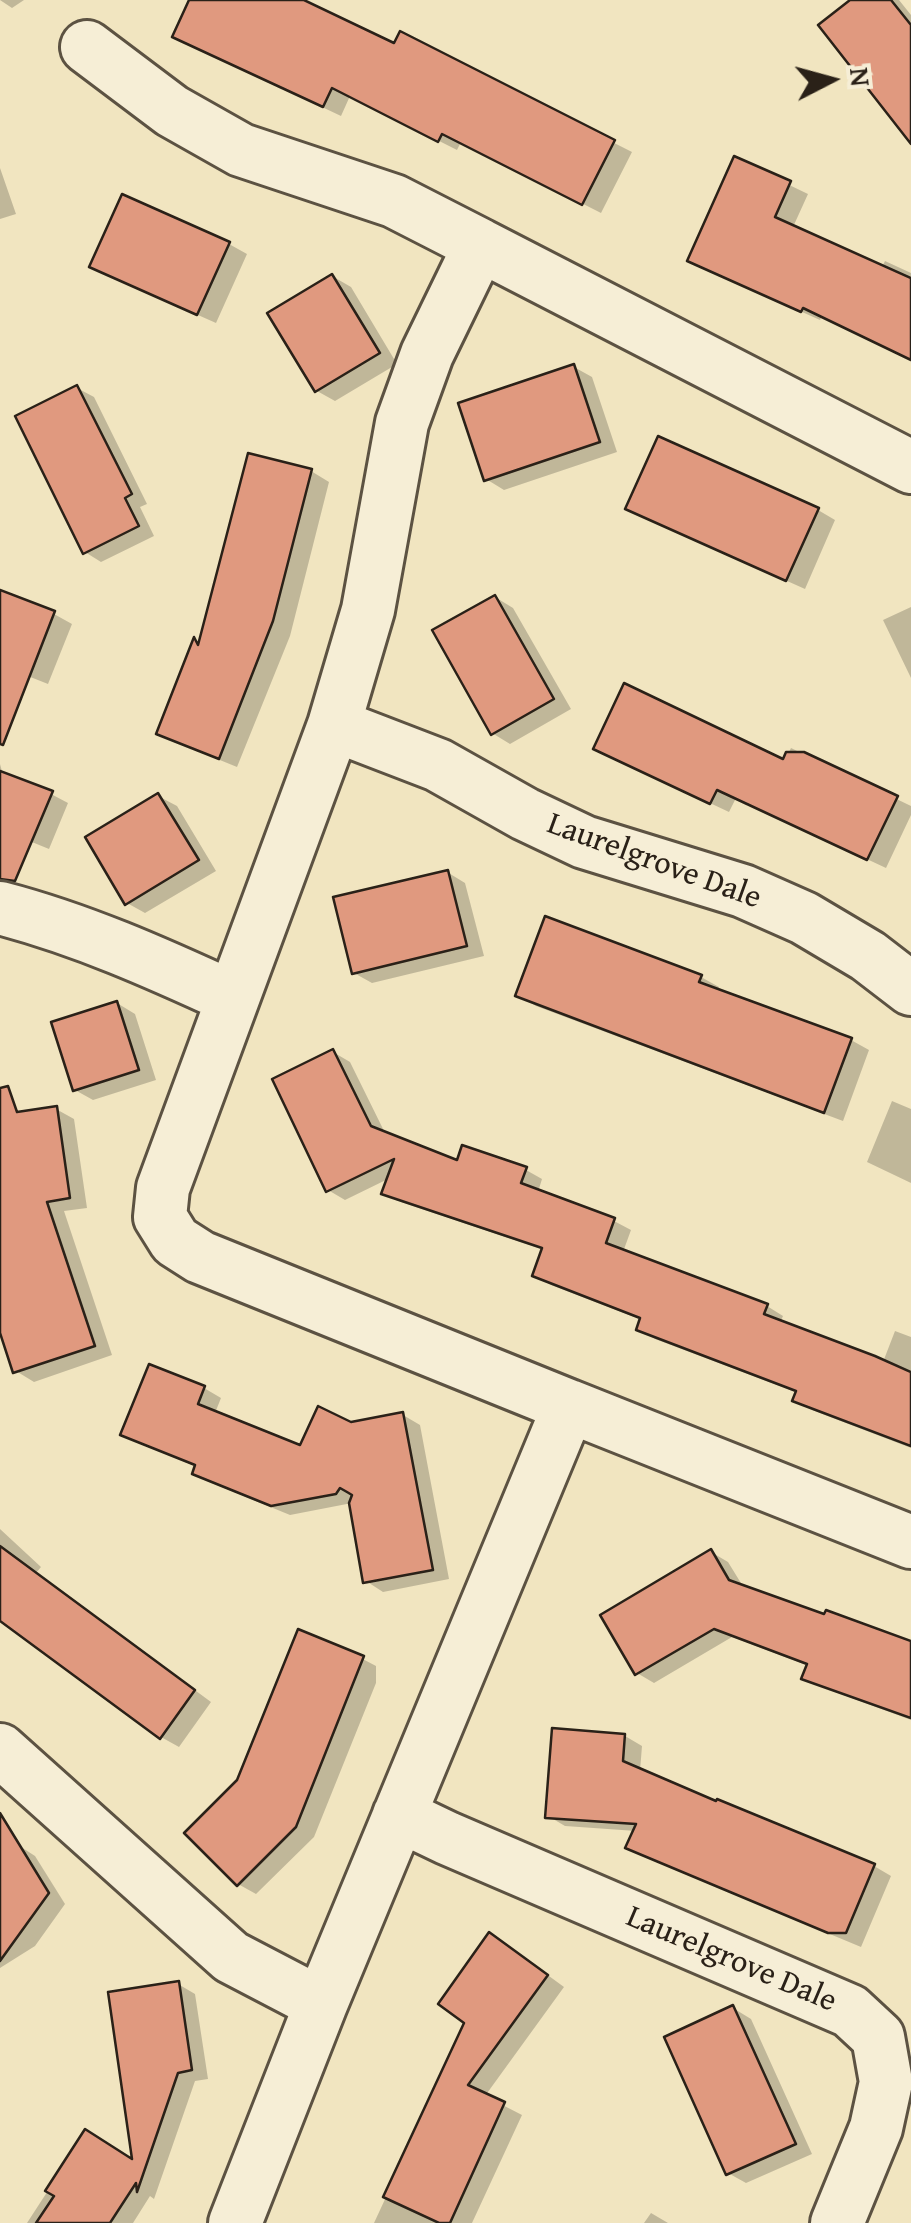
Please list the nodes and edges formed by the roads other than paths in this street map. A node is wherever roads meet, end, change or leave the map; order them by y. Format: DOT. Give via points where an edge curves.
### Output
graph roads {
  1 [pos="87,47"];
  2 [pos="480,246"];
  3 [pos="911,467"];
  4 [pos="334,725"];
  5 [pos="0,908"];
  6 [pos="911,989"];
  7 [pos="232,998"];
  8 [pos="570,1406"];
  9 [pos="911,1542"];
  10 [pos="0,1750"];
  11 [pos="399,1815"];
  12 [pos="322,2004"];
  13 [pos="234,2223"];
  14 [pos="838,2223"];
  1 -- 2 [label="street" via="172,111 241,150 394,201"];
  2 -- 3 [label="street"];
  2 -- 4 [label="street" via="402,423 368,610"];
  4 -- 6 [label="street, Laurelgrove Dale" via="438,765 584,842 804,918"];
  4 -- 7 [label="street"];
  5 -- 7 [label="street" via="120,947"];
  7 -- 8 [label="street" via="162,1188 160,1217 175,1241 200,1257"];
  8 -- 9 [label="street"];
  8 -- 11 [label="street"];
  10 -- 12 [label="street" via="231,1957"];
  11 -- 12 [label="street"];
  11 -- 14 [label="street, Laurelgrove Dale" via="850,2011 878,2038 886,2082 876,2128"];
  12 -- 13 [label="street"];
}
